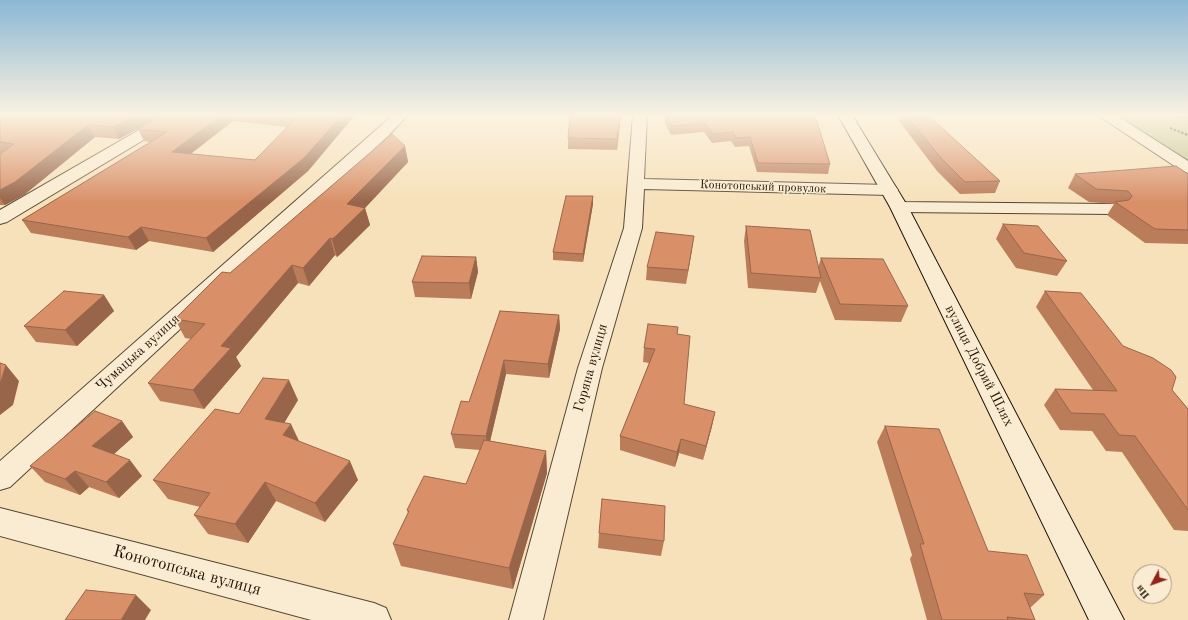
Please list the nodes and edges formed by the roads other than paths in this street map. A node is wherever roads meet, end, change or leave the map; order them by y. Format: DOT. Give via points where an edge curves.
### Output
graph roads {
  1 [pos="126,144"];
  2 [pos="370,144"];
  3 [pos="638,144"];
  4 [pos="862,144"];
  5 [pos="1151,144"];
  6 [pos="1188,168"];
  7 [pos="636,184"];
  8 [pos="894,199"];
  9 [pos="1113,209"];
  10 [pos="0,218"];
  11 [pos="0,478"];
  12 [pos="0,522"];
  13 [pos="374,620"];
  14 [pos="526,620"];
  15 [pos="1107,620"];
  1 -- 10 [label="street"];
  2 -- 11 [label="street, Чумацька вулиця"];
  3 -- 7 [label="street, Горяна вулиця"];
  4 -- 8 [label="street, вулиця Добрий Шлях"];
  5 -- 6 [label="street"];
  7 -- 8 [label="street, Конотопський провулок"];
  7 -- 14 [label="street, Горяна вулиця" via="633,228 590,368"];
  8 -- 9 [label="street, Конотопський провулок"];
  8 -- 15 [label="street, вулиця Добрий Шлях"];
  12 -- 13 [label="street, Конотопська вулиця"];
}
